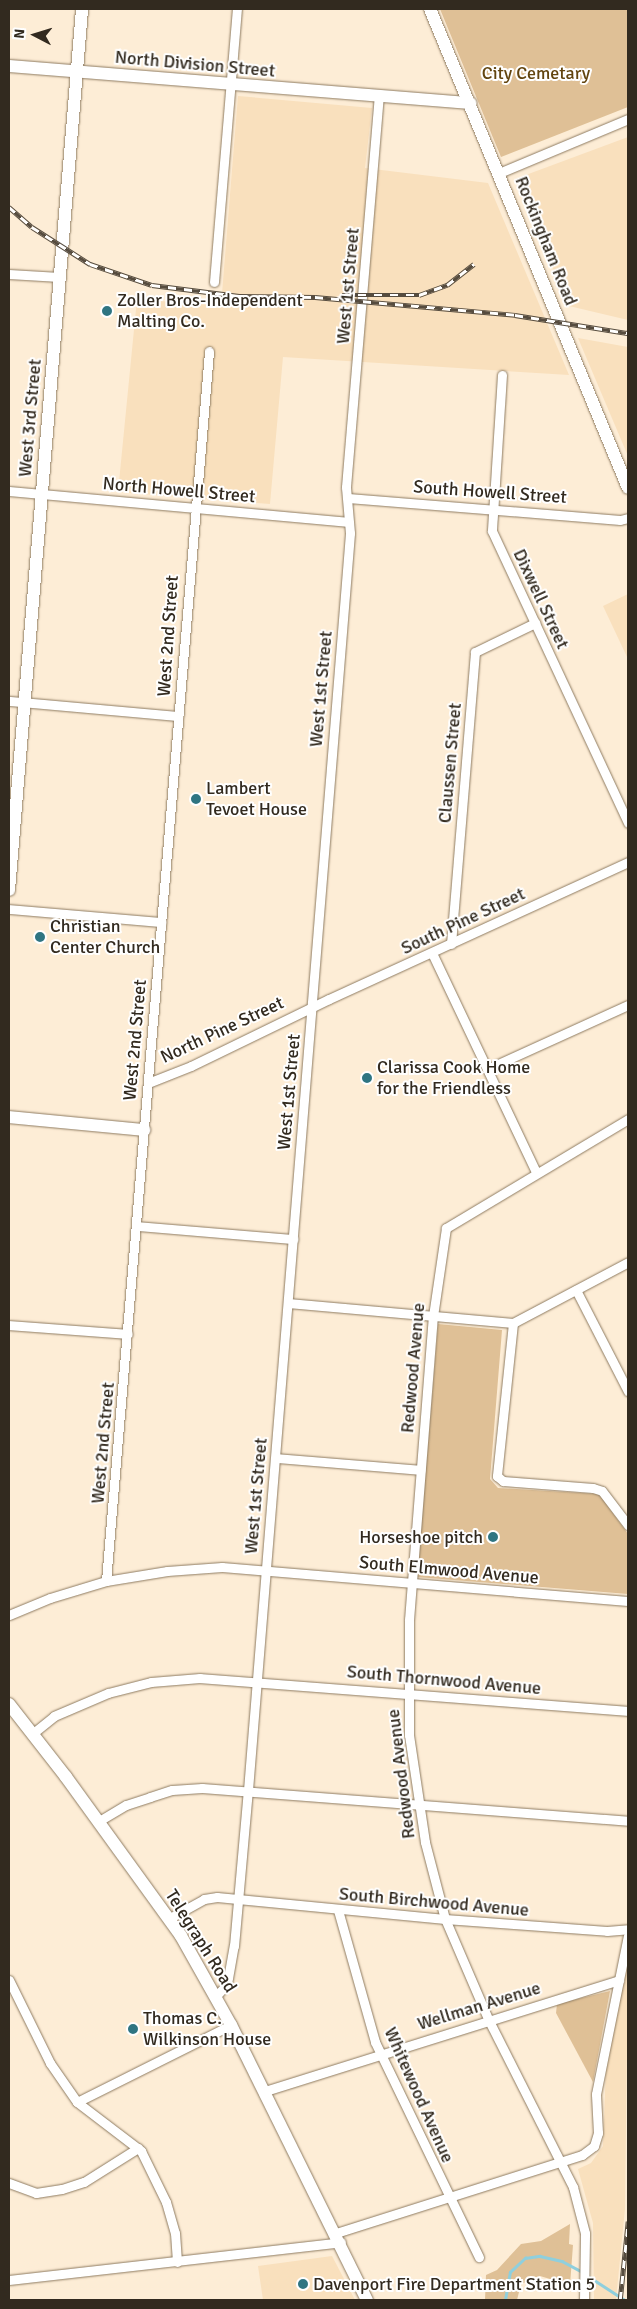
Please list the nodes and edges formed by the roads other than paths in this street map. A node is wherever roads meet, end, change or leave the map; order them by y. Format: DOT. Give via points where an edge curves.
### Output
graph roads {
  1 [pos="82,9"];
  2 [pos="237,9"];
  3 [pos="430,9"];
  4 [pos="9,66"];
  5 [pos="76,71"];
  6 [pos="230,84"];
  7 [pos="379,97"];
  8 [pos="472,103"];
  9 [pos="628,119"];
  10 [pos="499,173"];
  11 [pos="9,274"];
  12 [pos="59,277"];
  13 [pos="214,282"];
  14 [pos="209,351"];
  15 [pos="502,375"];
  16 [pos="628,488"];
  17 [pos="9,491"];
  18 [pos="41,494"];
  19 [pos="348,498"];
  20 [pos="194,508"];
  21 [pos="491,510"];
  22 [pos="628,518"];
  23 [pos="347,522"];
  24 [pos="535,623"];
  25 [pos="9,700"];
  26 [pos="24,702"];
  27 [pos="178,716"];
  28 [pos="628,823"];
  29 [pos="628,862"];
  30 [pos="9,890"];
  31 [pos="9,909"];
  32 [pos="162,922"];
  33 [pos="451,944"];
  34 [pos="432,953"];
  35 [pos="628,1005"];
  36 [pos="311,1009"];
  37 [pos="487,1069"];
  38 [pos="148,1083"];
  39 [pos="9,1117"];
  40 [pos="628,1119"];
  41 [pos="144,1130"];
  42 [pos="536,1172"];
  43 [pos="137,1226"];
  44 [pos="293,1239"];
  45 [pos="628,1262"];
  46 [pos="576,1290"];
  47 [pos="288,1303"];
  48 [pos="433,1316"];
  49 [pos="513,1323"];
  50 [pos="9,1325"];
  51 [pos="128,1334"];
  52 [pos="628,1391"];
  53 [pos="276,1458"];
  54 [pos="421,1470"];
  55 [pos="628,1525"];
  56 [pos="266,1571"];
  57 [pos="106,1581"];
  58 [pos="411,1583"];
  59 [pos="628,1601"];
  60 [pos="9,1615"];
  61 [pos="257,1680"];
  62 [pos="408,1693"];
  63 [pos="9,1704"];
  64 [pos="628,1711"];
  65 [pos="32,1734"];
  66 [pos="248,1790"];
  67 [pos="418,1805"];
  68 [pos="628,1821"];
  69 [pos="99,1822"];
  70 [pos="238,1901"];
  71 [pos="338,1910"];
  72 [pos="170,1918"];
  73 [pos="446,1919"];
  74 [pos="628,1929"];
  75 [pos="628,1936"];
  76 [pos="9,1980"];
  77 [pos="619,1980"];
  78 [pos="216,1996"];
  79 [pos="489,2021"];
  80 [pos="231,2025"];
  81 [pos="379,2053"];
  82 [pos="264,2091"];
  83 [pos="77,2102"];
  84 [pos="138,2148"];
  85 [pos="561,2162"];
  86 [pos="9,2183"];
  87 [pos="448,2198"];
  88 [pos="339,2237"];
  89 [pos="479,2257"];
  90 [pos="177,2262"];
  91 [pos="9,2280"];
  92 [pos="367,2300"];
  93 [pos="584,2300"];
  1 -- 5 [label="street, West 3rd Street"];
  2 -- 6 [label="street"];
  3 -- 8 [label="street, Rockingham Road"];
  4 -- 5 [label="street, North Division Street"];
  5 -- 6 [label="street, North Division Street"];
  5 -- 12 [label="street, West 3rd Street"];
  6 -- 7 [label="street, North Division Street"];
  6 -- 13 [label="street"];
  7 -- 8 [label="street, North Division Street"];
  7 -- 19 [label="street, West 1st Street" via="346,487"];
  8 -- 10 [label="street, Rockingham Road"];
  9 -- 10 [label="street"];
  10 -- 16 [label="street, Rockingham Road"];
  11 -- 12 [label="street"];
  12 -- 18 [label="street, West 3rd Street"];
  14 -- 20 [label="street, West 2nd Street"];
  15 -- 21 [label="street, Dixwell Street"];
  17 -- 18 [label="street, North Howell Street"];
  18 -- 20 [label="street, North Howell Street"];
  18 -- 26 [label="street, West 3rd Street"];
  19 -- 21 [label="street, South Howell Street"];
  19 -- 23 [label="street, West 1st Street"];
  20 -- 23 [label="street, North Howell Street"];
  20 -- 27 [label="street, West 2nd Street"];
  21 -- 22 [label="street, South Howell Street"];
  21 -- 24 [label="street, Dixwell Street" via="492,531"];
  23 -- 36 [label="street, West 1st Street" via="350,533"];
  24 -- 28 [label="street, Dixwell Street"];
  24 -- 33 [label="street, Claussen Street" via="475,652"];
  25 -- 26 [label="street"];
  26 -- 27 [label="street"];
  26 -- 30 [label="street, West 3rd Street"];
  27 -- 32 [label="street, West 2nd Street"];
  29 -- 33 [label="street, South Pine Street"];
  31 -- 32 [label="street"];
  32 -- 38 [label="street, West 2nd Street"];
  33 -- 34 [label="street, South Pine Street"];
  34 -- 36 [label="street, South Pine Street"];
  34 -- 37 [label="street"];
  35 -- 37 [label="street"];
  36 -- 38 [label="street, North Pine Street"];
  36 -- 44 [label="street, West 1st Street"];
  37 -- 42 [label="street"];
  38 -- 41 [label="street, West 2nd Street"];
  39 -- 41 [label="street"];
  40 -- 42 [label="street, Redwood Avenue"];
  41 -- 43 [label="street, West 2nd Street"];
  42 -- 48 [label="street, Redwood Avenue" via="446,1228"];
  43 -- 44 [label="street"];
  43 -- 51 [label="street, West 2nd Street"];
  44 -- 47 [label="street, West 1st Street"];
  45 -- 46 [label="street"];
  46 -- 49 [label="street"];
  46 -- 52 [label="street"];
  47 -- 48 [label="street"];
  47 -- 53 [label="street, West 1st Street"];
  48 -- 49 [label="street"];
  48 -- 54 [label="street, Redwood Avenue"];
  49 -- 55 [label="street" via="496,1472 503,1482 593,1488 602,1492"];
  50 -- 51 [label="street"];
  51 -- 57 [label="street, West 2nd Street"];
  53 -- 54 [label="street"];
  53 -- 56 [label="street, West 1st Street"];
  54 -- 58 [label="street, Redwood Avenue"];
  56 -- 57 [label="street, South Elmwood Avenue" via="222,1567"];
  56 -- 58 [label="street, South Elmwood Avenue"];
  56 -- 61 [label="street, West 1st Street"];
  57 -- 60 [label="street, South Elmwood Avenue"];
  58 -- 59 [label="street, South Elmwood Avenue"];
  58 -- 62 [label="street, Redwood Avenue"];
  61 -- 62 [label="street, South Thornwood Avenue"];
  61 -- 65 [label="street, South Thornwood Avenue" via="200,1678 151,1682 108,1692 54,1716"];
  61 -- 66 [label="street, West 1st Street"];
  62 -- 64 [label="street, South Thornwood Avenue"];
  62 -- 67 [label="street, Redwood Avenue" via="409,1735"];
  63 -- 65 [label="street, Telegraph Road"];
  65 -- 69 [label="street, Telegraph Road"];
  66 -- 67 [label="street"];
  66 -- 69 [label="street" via="172,1790 126,1805"];
  66 -- 70 [label="street, West 1st Street"];
  67 -- 68 [label="street"];
  67 -- 73 [label="street, Redwood Avenue"];
  69 -- 72 [label="street, Telegraph Road"];
  70 -- 71 [label="street, South Birchwood Avenue"];
  70 -- 72 [label="street, South Birchwood Avenue" via="217,1897 204,1899"];
  70 -- 78 [label="street, West 1st Street" via="227,1984"];
  71 -- 73 [label="street, South Birchwood Avenue"];
  71 -- 81 [label="street, Whitewood Avenue"];
  72 -- 78 [label="street, Telegraph Road"];
  73 -- 74 [label="street, South Birchwood Avenue" via="607,1931"];
  73 -- 79 [label="street, Redwood Avenue"];
  75 -- 77 [label="street"];
  76 -- 83 [label="street" via="50,2064"];
  77 -- 79 [label="street, Wellman Avenue"];
  77 -- 85 [label="street" via="596,2094 598,2133 594,2146 582,2155"];
  78 -- 80 [label="street, Telegraph Road"];
  79 -- 81 [label="street, Wellman Avenue"];
  79 -- 85 [label="street, Redwood Avenue"];
  80 -- 82 [label="street, Telegraph Road"];
  80 -- 83 [label="street"];
  81 -- 82 [label="street, Wellman Avenue"];
  81 -- 87 [label="street, Whitewood Avenue"];
  82 -- 88 [label="street, Telegraph Road"];
  83 -- 84 [label="street"];
  84 -- 86 [label="street" via="84,2182 62,2189 36,2193"];
  84 -- 90 [label="street" via="166,2202 175,2233"];
  85 -- 87 [label="street"];
  85 -- 93 [label="street, Redwood Avenue" via="585,2233"];
  87 -- 88 [label="street"];
  87 -- 89 [label="street, Whitewood Avenue"];
  88 -- 90 [label="street"];
  88 -- 92 [label="street, Telegraph Road"];
  90 -- 91 [label="street"];
}
